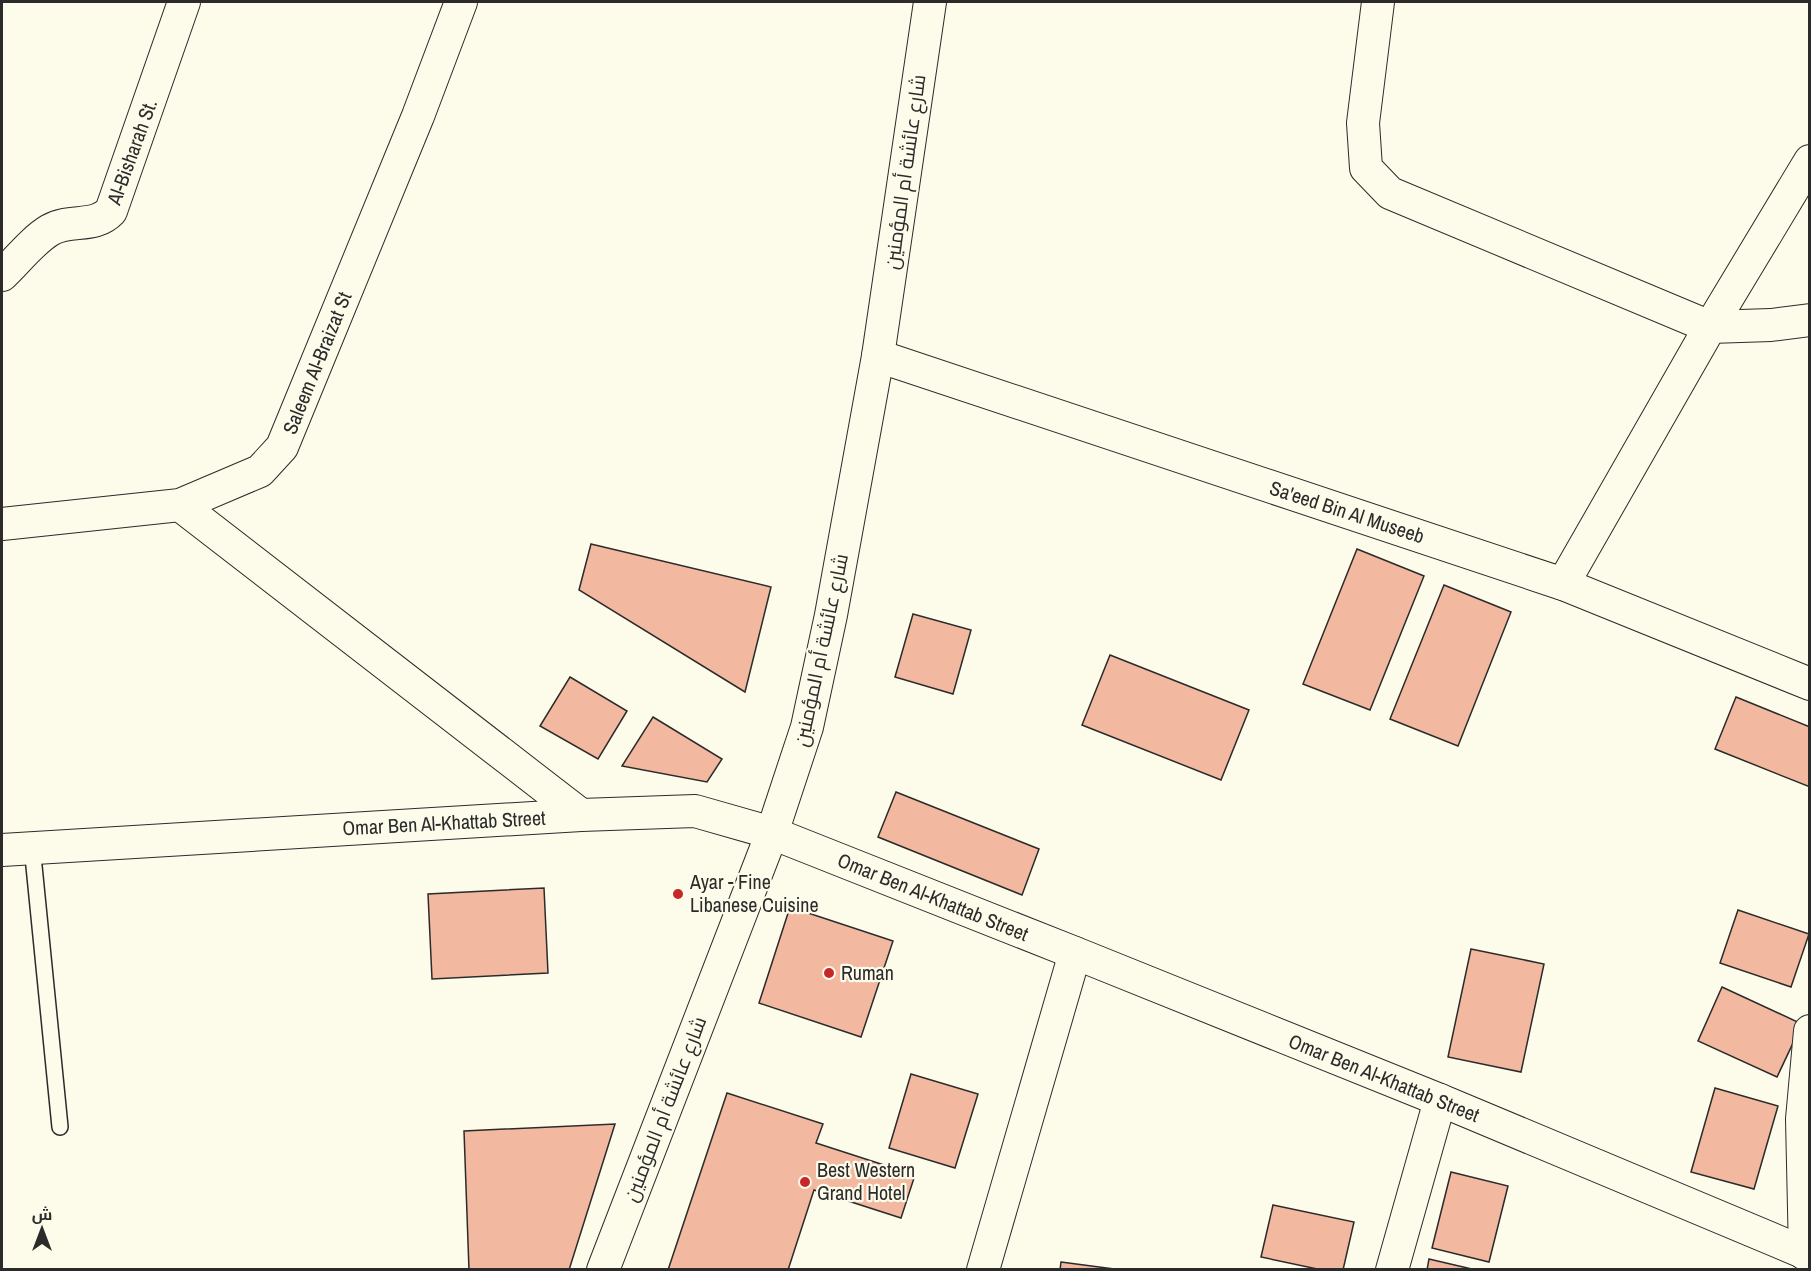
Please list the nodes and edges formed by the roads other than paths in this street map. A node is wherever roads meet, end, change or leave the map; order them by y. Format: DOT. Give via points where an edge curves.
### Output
graph roads {
  1 [pos="184,2"];
  2 [pos="461,2"];
  3 [pos="930,2"];
  4 [pos="1378,2"];
  5 [pos="1809,161"];
  6 [pos="2,275"];
  7 [pos="1809,320"];
  8 [pos="1710,327"];
  9 [pos="878,356"];
  10 [pos="180,505"];
  11 [pos="2,524"];
  12 [pos="1563,584"];
  13 [pos="1809,684"];
  14 [pos="581,815"];
  15 [pos="772,833"];
  16 [pos="32,846"];
  17 [pos="2,850"];
  18 [pos="1075,953"];
  19 [pos="1809,1031"];
  20 [pos="1440,1101"];
  21 [pos="60,1127"];
  22 [pos="1807,1254"];
  23 [pos="603,1269"];
  24 [pos="983,1269"];
  25 [pos="1392,1269"];
  1 -- 6 [label="street, Al-Bisharah St." via="111,211 104,219 50,230"];
  2 -- 10 [label="street, Saleem Al-Braizat St" via="282,447 260,471"];
  3 -- 9 [label="street, شارع عائشة أم المؤمنين"];
  4 -- 8 [label="street" via="1363,123 1366,168 1390,193"];
  5 -- 8 [label="street"];
  7 -- 8 [label="street"];
  8 -- 12 [label="street"];
  9 -- 12 [label="street, Sa'eed Bin Al Museeb"];
  9 -- 15 [label="street, شارع عائشة أم المؤمنين" via="807,727"];
  10 -- 11 [label="street, Saleem Al-Braizat St"];
  10 -- 14 [label="street"];
  12 -- 13 [label="street, Sa'eed Bin Al Museeb"];
  14 -- 15 [label="street, Omar Ben Al-Khattab Street" via="694,811"];
  14 -- 16 [label="street, Omar Ben Al-Khattab Street"];
  15 -- 18 [label="street, Omar Ben Al-Khattab Street"];
  15 -- 23 [label="street, شارع عائشة أم المؤمنين"];
  16 -- 17 [label="street, Omar Ben Al-Khattab Street"];
  16 -- 21 [label="lane"];
  18 -- 20 [label="street, Omar Ben Al-Khattab Street"];
  18 -- 24 [label="street"];
  19 -- 22 [label="street" via="1802,1119"];
  20 -- 22 [label="street, Omar Ben Al-Khattab Street"];
  20 -- 25 [label="street"];
}
